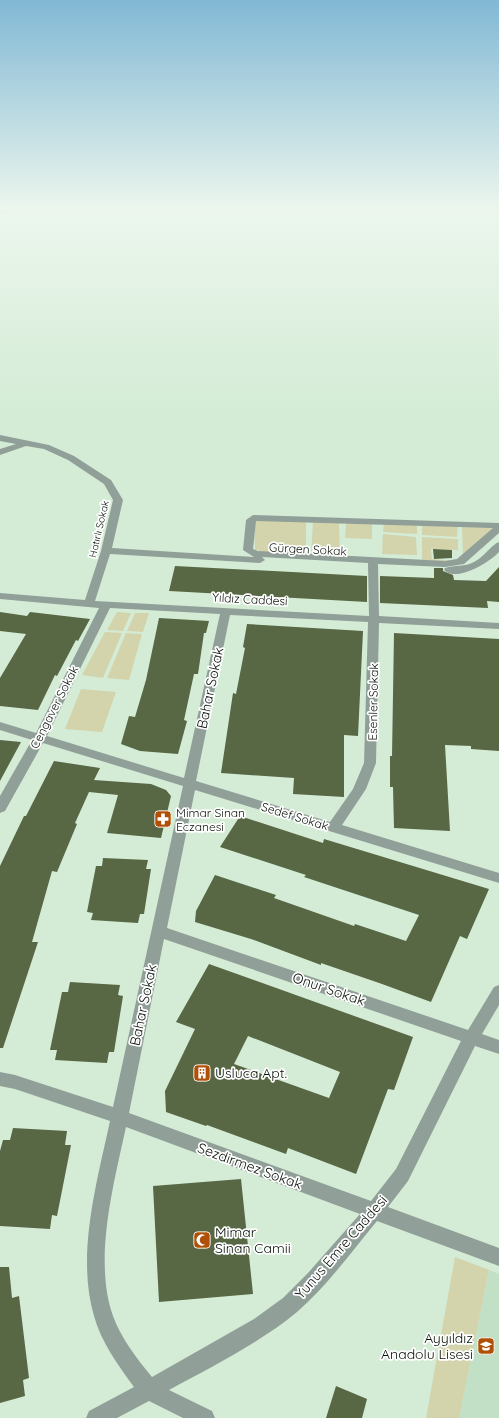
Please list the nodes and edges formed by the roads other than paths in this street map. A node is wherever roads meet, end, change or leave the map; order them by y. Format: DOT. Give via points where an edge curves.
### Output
graph roads {
  1 [pos="0,438"];
  2 [pos="24,444"];
  3 [pos="0,452"];
  4 [pos="499,545"];
  5 [pos="106,551"];
  6 [pos="373,563"];
  7 [pos="0,596"];
  8 [pos="89,603"];
  9 [pos="106,605"];
  10 [pos="226,610"];
  11 [pos="374,619"];
  12 [pos="499,626"];
  13 [pos="0,726"];
  14 [pos="40,737"];
  15 [pos="190,784"];
  16 [pos="0,808"];
  17 [pos="333,828"];
  18 [pos="499,878"];
  19 [pos="158,931"];
  20 [pos="499,991"];
  21 [pos="471,1038"];
  22 [pos="499,1048"];
  23 [pos="0,1079"];
  24 [pos="120,1118"];
  25 [pos="373,1212"];
  26 [pos="499,1257"];
  27 [pos="150,1389"];
  28 [pos="96,1418"];
  29 [pos="205,1418"];
  1 -- 2 [label="street, Hatırlı Sokak"];
  2 -- 3 [label="street"];
  2 -- 5 [label="street, Hatırlı Sokak" via="46,447 71,458 108,482 118,500"];
  4 -- 6 [label="street, Gürgen Sokak" via="491,556 480,564 466,569"];
  5 -- 6 [label="street, Gürgen Sokak"];
  5 -- 8 [label="street, Hatırlı Sokak"];
  6 -- 6 [label="street" via="253,554 248,550 251,520 269,518 498,527 495,533 457,563"];
  6 -- 11 [label="street, Esenler Sokak"];
  7 -- 8 [label="street, Yıldız Caddesi"];
  8 -- 9 [label="street, Yıldız Caddesi"];
  9 -- 10 [label="street, Yıldız Caddesi"];
  9 -- 14 [label="street, Cengaver Sokak"];
  10 -- 11 [label="street, Yıldız Caddesi"];
  10 -- 15 [label="street, Bahar Sokak"];
  11 -- 12 [label="street, Yıldız Caddesi"];
  11 -- 17 [label="street, Esenler Sokak" via="368,774 363,786"];
  13 -- 14 [label="street, Sedef Sokak"];
  14 -- 15 [label="street, Sedef Sokak"];
  14 -- 16 [label="street, Cengaver Sokak"];
  15 -- 17 [label="street, Sedef Sokak"];
  15 -- 19 [label="street, Bahar Sokak"];
  17 -- 18 [label="street, Sedef Sokak"];
  19 -- 21 [label="street, Onur Sokak"];
  19 -- 24 [label="street, Bahar Sokak"];
  20 -- 21 [label="street, Yunus Emre Caddesi"];
  21 -- 22 [label="street, Onur Sokak"];
  21 -- 25 [label="street, Yunus Emre Caddesi" via="402,1175"];
  23 -- 24 [label="street, Sezdirmez Sokak" via="87,1105"];
  24 -- 25 [label="street, Sezdirmez Sokak"];
  24 -- 27 [label="street, Bahar Sokak" via="99,1231 95,1274 101,1310 109,1334"];
  25 -- 26 [label="street, Sezdirmez Sokak"];
  25 -- 27 [label="street, Yunus Emre Caddesi" via="315,1280 290,1305 261,1326"];
  27 -- 28 [label="street, Yunus Emre Caddesi"];
  27 -- 29 [label="street"];
}
